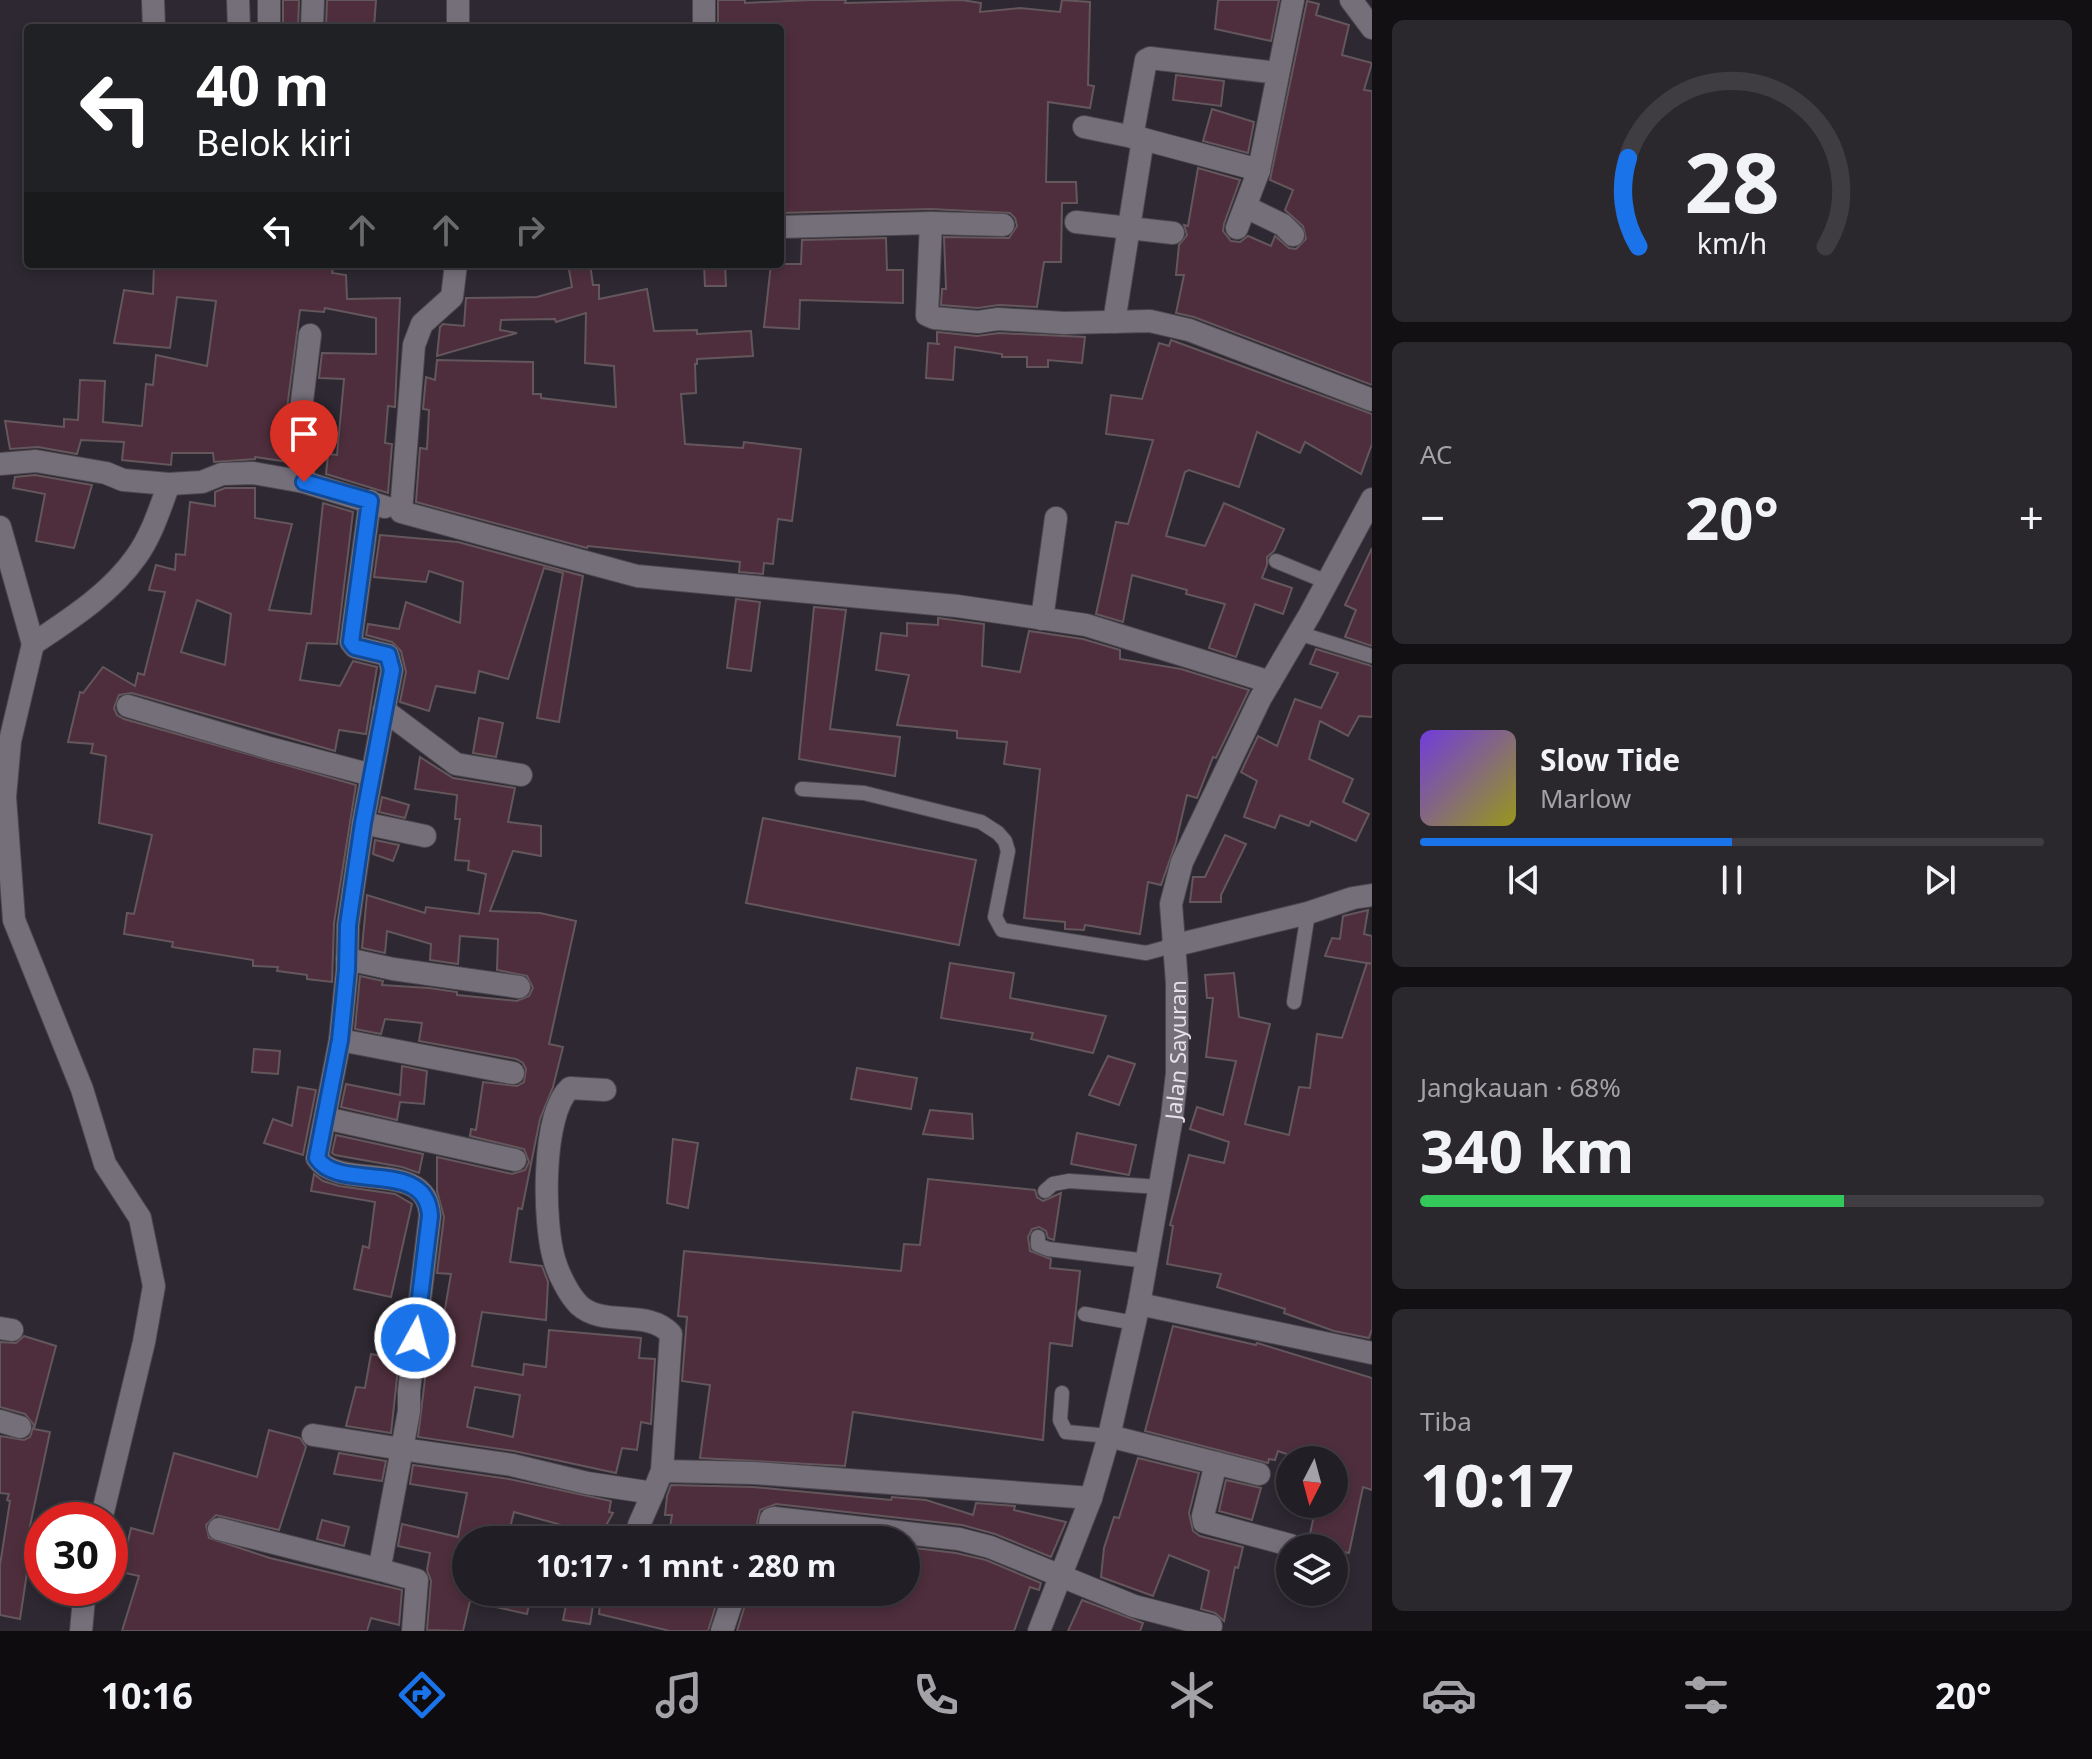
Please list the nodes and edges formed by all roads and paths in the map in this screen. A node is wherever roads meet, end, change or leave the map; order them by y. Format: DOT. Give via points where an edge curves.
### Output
graph roads {
  1 [pos="153,0"];
  2 [pos="238,0"];
  3 [pos="269,0"];
  4 [pos="313,0"];
  5 [pos="458,0"];
  6 [pos="704,0"];
  7 [pos="1293,0"];
  8 [pos="1351,0"];
  9 [pos="154,24"];
  10 [pos="239,24"];
  11 [pos="269,24"];
  12 [pos="312,24"];
  13 [pos="458,24"];
  14 [pos="704,24"];
  15 [pos="1372,28"];
  16 [pos="1278,73"];
  17 [pos="1084,127"];
  18 [pos="1138,138"];
  19 [pos="1259,170"];
  20 [pos="1246,207"];
  21 [pos="1076,222"];
  22 [pos="931,223"];
  23 [pos="1003,225"];
  24 [pos="784,227"];
  25 [pos="1127,228"];
  26 [pos="1237,228"];
  27 [pos="1173,233"];
  28 [pos="1293,235"];
  29 [pos="456,268"];
  30 [pos="1114,322"];
  31 [pos="310,335"];
  32 [pos="1372,400"];
  33 [pos="0,464"];
  34 [pos="304,482"];
  35 [pos="169,484"];
  36 [pos="1372,499"];
  37 [pos="370,501"];
  38 [pos="401,512"];
  39 [pos="1056,518"];
  40 [pos="0,527"];
  41 [pos="1276,561"];
  42 [pos="1327,582"];
  43 [pos="1042,619"];
  44 [pos="1298,633"];
  45 [pos="33,644"];
  46 [pos="1372,656"];
  47 [pos="1270,682"];
  48 [pos="128,706"];
  49 [pos="384,710"];
  50 [pos="372,775"];
  51 [pos="521,775"];
  52 [pos="802,789"];
  53 [pos="363,823"];
  54 [pos="425,836"];
  55 [pos="1372,895"];
  56 [pos="1308,913"];
  57 [pos="1172,946"];
  58 [pos="347,959"];
  59 [pos="519,987"];
  60 [pos="1294,1002"];
  61 [pos="340,1040"];
  62 [pos="513,1073"];
  63 [pos="605,1090"];
  64 [pos="325,1118"];
  65 [pos="515,1160"];
  66 [pos="1160,1187"];
  67 [pos="1045,1191"];
  68 [pos="1038,1237"];
  69 [pos="1147,1261"];
  70 [pos="1137,1313"];
  71 [pos="1085,1314"];
  72 [pos="1372,1353"];
  73 [pos="1062,1393"];
  74 [pos="313,1435"];
  75 [pos="1109,1436"];
  76 [pos="402,1449"];
  77 [pos="1216,1463"];
  78 [pos="662,1471"];
  79 [pos="1259,1474"];
  80 [pos="653,1493"];
  81 [pos="1091,1498"];
  82 [pos="105,1502"];
  83 [pos="639,1526"];
  84 [pos="770,1526"];
  85 [pos="844,1526"];
  86 [pos="219,1529"];
  87 [pos="920,1535"];
  88 [pos="1276,1542"];
  89 [pos="381,1570"];
  90 [pos="1060,1576"];
  91 [pos="83,1606"];
  92 [pos="730,1606"];
  93 [pos="1211,1626"];
  94 [pos="81,1631"];
  95 [pos="413,1631"];
  96 [pos="722,1631"];
  97 [pos="1039,1631"];
  1 -- 9 [label="street"];
  2 -- 10 [label="street"];
  3 -- 11 [label="street"];
  4 -- 12 [label="street"];
  5 -- 13 [label="street"];
  6 -- 14 [label="street"];
  7 -- 16 [label="street"];
  8 -- 15 [label="street"];
  16 -- 18 [label="street" via="1150,58"];
  16 -- 19 [label="street"];
  17 -- 18 [label="street"];
  18 -- 19 [label="street"];
  18 -- 25 [label="street"];
  19 -- 20 [label="street"];
  20 -- 26 [label="street"];
  20 -- 28 [label="street"];
  21 -- 25 [label="street"];
  22 -- 23 [label="street"];
  22 -- 24 [label="street"];
  22 -- 30 [label="street" via="927,315 950,321"];
  25 -- 27 [label="street"];
  25 -- 30 [label="street"];
  29 -- 38 [label="street" via="452,297 422,324 414,345"];
  30 -- 32 [label="street" via="1150,321 1189,330"];
  31 -- 34 [label="street" via="300,418"];
  33 -- 35 [label="street" via="36,461"];
  34 -- 35 [label="street" via="253,473"];
  34 -- 37 [label="street"];
  35 -- 45 [label="street" via="137,556 93,603"];
  36 -- 42 [label="street, Jalan Sayuran"];
  37 -- 38 [label="street"];
  37 -- 49 [label="street" via="351,642 388,655 392,670"];
  38 -- 43 [label="street" via="637,576"];
  39 -- 43 [label="street"];
  40 -- 45 [label="street"];
  41 -- 42 [label="lane"];
  42 -- 44 [label="street, Jalan Sayuran"];
  43 -- 47 [label="street" via="1086,625"];
  44 -- 46 [label="lane"];
  44 -- 47 [label="street, Jalan Sayuran"];
  45 -- 82 [label="street" via="10,741 5,797 14,920 82,1089 105,1164 140,1218 154,1286"];
  47 -- 57 [label="street, Jalan Sayuran" via="1182,862 1171,904"];
  48 -- 50 [label="street"];
  49 -- 50 [label="street"];
  49 -- 51 [label="street" via="456,764"];
  50 -- 53 [label="street"];
  52 -- 57 [label="lane" via="864,793 981,822 998,833 1008,851 995,917 1002,930 1146,953"];
  53 -- 54 [label="street"];
  53 -- 58 [label="street"];
  55 -- 56 [label="street"];
  56 -- 57 [label="street"];
  56 -- 60 [label="lane"];
  57 -- 66 [label="street, Jalan Sayuran" via="1178,1046"];
  58 -- 59 [label="street"];
  58 -- 61 [label="street"];
  61 -- 62 [label="street"];
  61 -- 64 [label="street"];
  63 -- 78 [label="street" via="570,1088 553,1116 548,1228 555,1263 580,1305 591,1313 651,1321 671,1334"];
  64 -- 65 [label="street"];
  64 -- 76 [label="street" via="317,1158 321,1165 412,1185 430,1207"];
  66 -- 67 [label="lane" via="1069,1181"];
  66 -- 69 [label="street, Jalan Sayuran"];
  68 -- 69 [label="lane" via="1038,1245 1048,1249"];
  69 -- 70 [label="street, Jalan Sayuran"];
  70 -- 71 [label="lane"];
  70 -- 72 [label="street"];
  70 -- 75 [label="street, Jalan Sayuran"];
  73 -- 75 [label="lane" via="1060,1420 1066,1432"];
  74 -- 76 [label="street"];
  75 -- 77 [label="street"];
  75 -- 81 [label="street, Jalan Sayuran"];
  76 -- 80 [label="street"];
  76 -- 89 [label="street"];
  77 -- 79 [label="street"];
  77 -- 88 [label="street" via="1204,1522"];
  78 -- 80 [label="street"];
  78 -- 81 [label="street"];
  80 -- 83 [label="street"];
  81 -- 90 [label="street, Jalan Sayuran"];
  84 -- 85 [label="street" via="774,1518"];
  86 -- 89 [label="street"];
  87 -- 90 [label="street" via="990,1547"];
  89 -- 95 [label="street" via="417,1580"];
  90 -- 93 [label="street" via="1134,1606"];
  90 -- 97 [label="street, Jalan Sayuran"];
  91 -- 94 [label="street"];
  92 -- 96 [label="street"];
}
